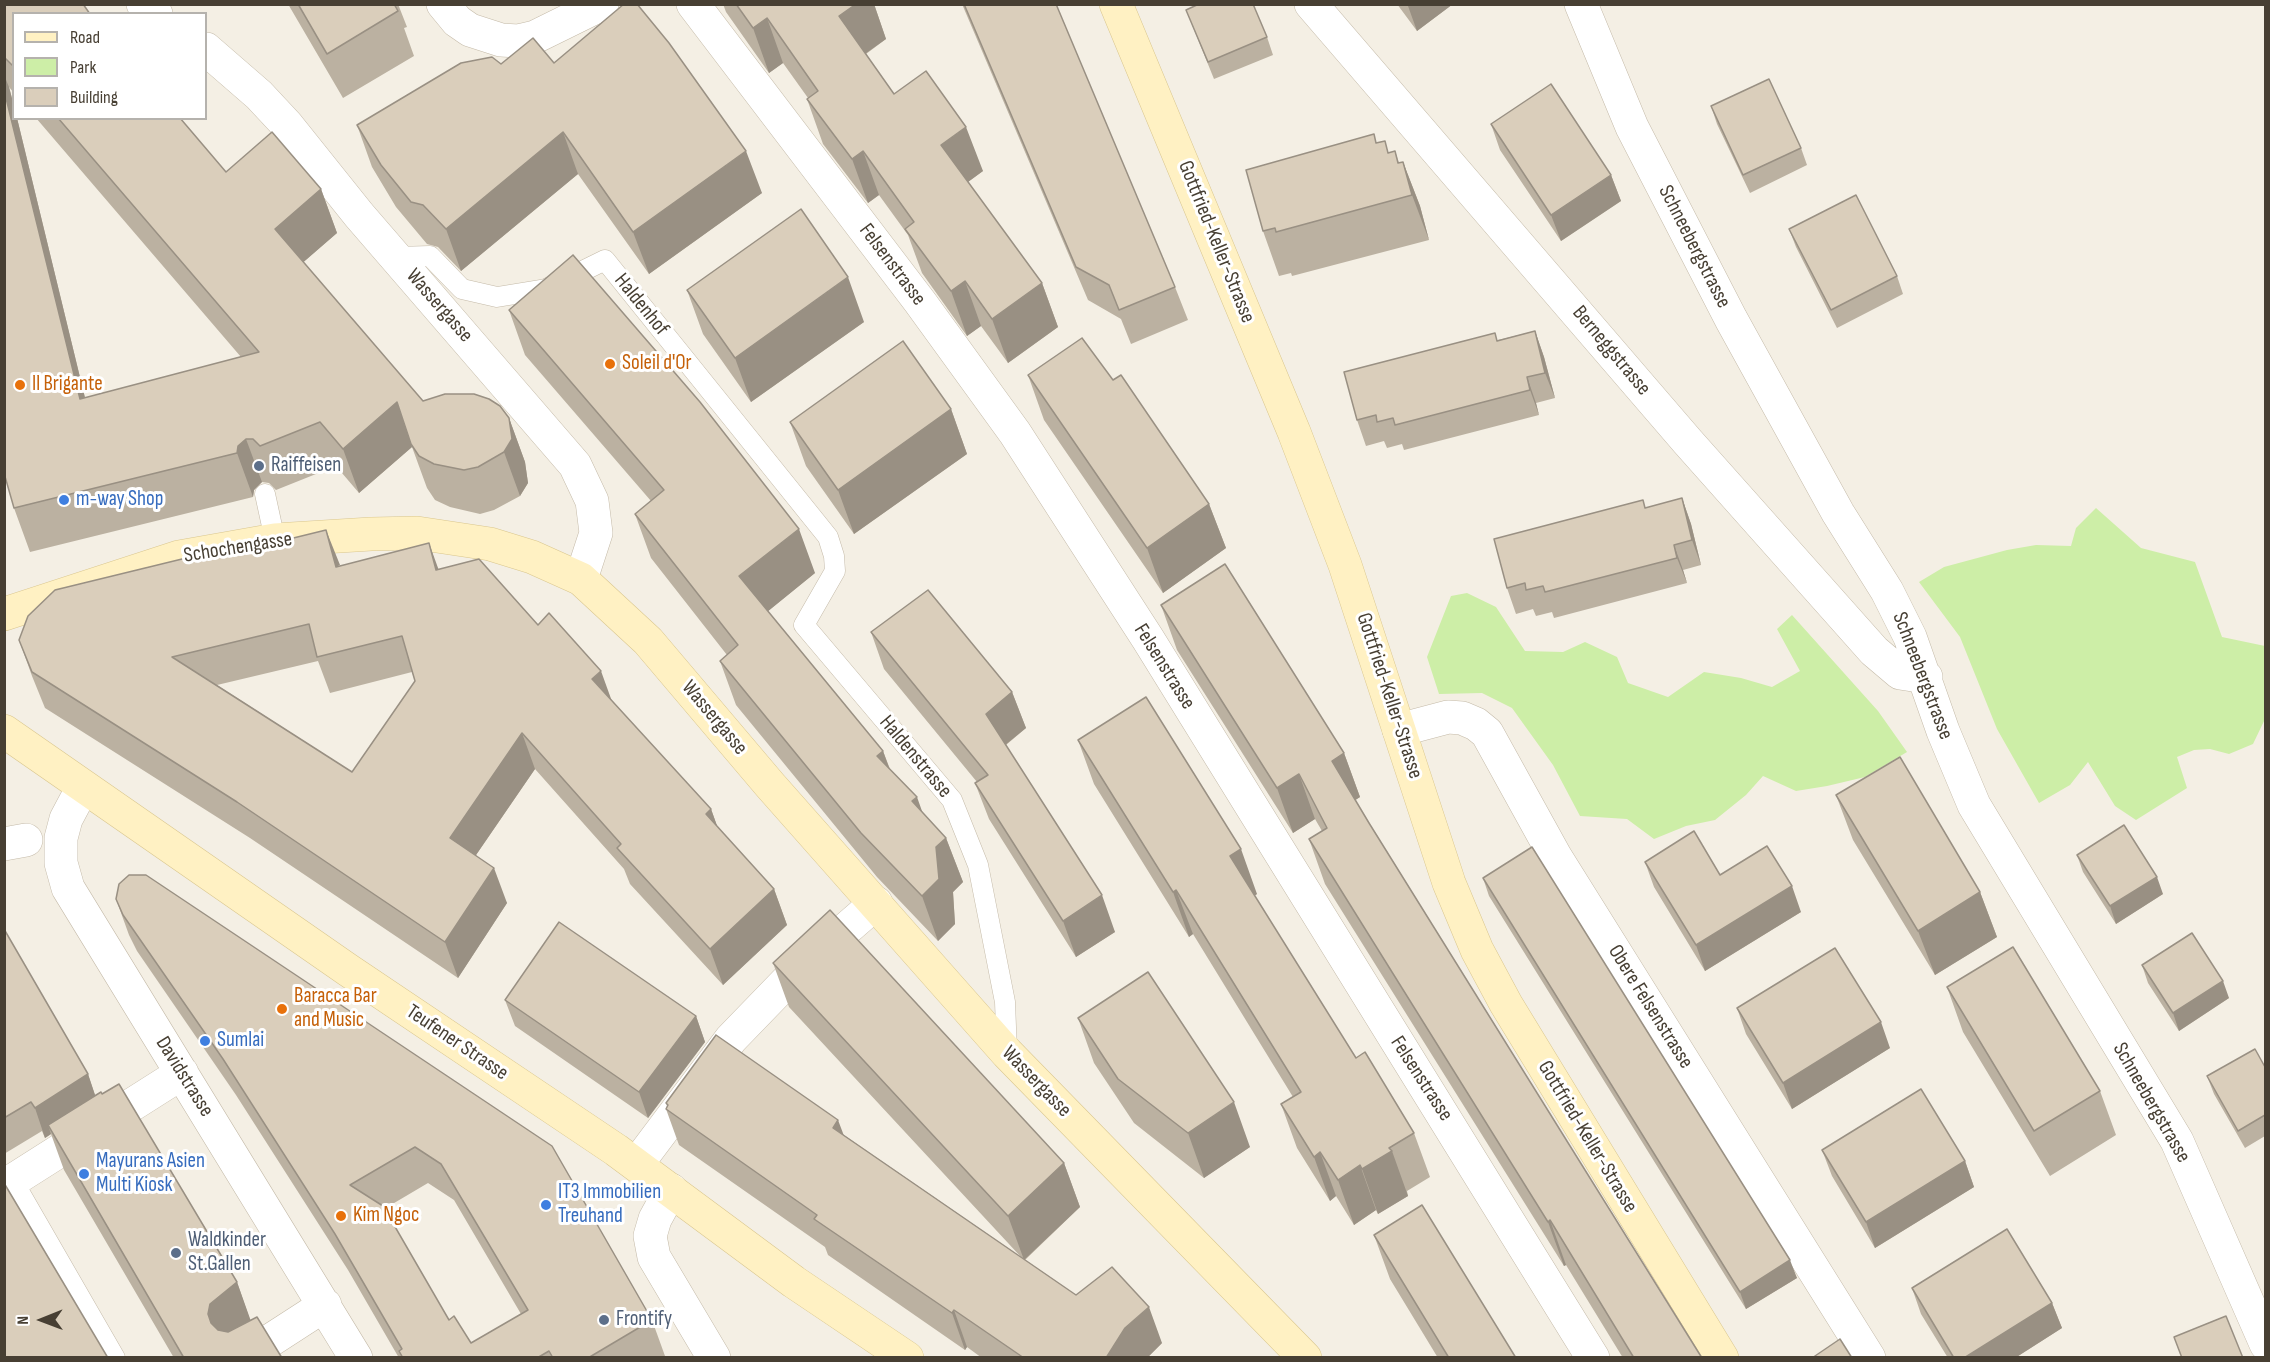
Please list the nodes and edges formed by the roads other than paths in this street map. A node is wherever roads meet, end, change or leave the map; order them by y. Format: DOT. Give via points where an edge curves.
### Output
graph roads {
  1 [pos="443,4"];
  2 [pos="602,4"];
  3 [pos="693,4"];
  4 [pos="1116,4"];
  5 [pos="1311,4"];
  6 [pos="1581,4"];
  7 [pos="207,50"];
  8 [pos="397,258"];
  9 [pos="265,494"];
  10 [pos="275,540"];
  11 [pos="581,579"];
  12 [pos="4,614"];
  13 [pos="804,626"];
  14 [pos="1926,677"];
  15 [pos="1399,730"];
  16 [pos="4,731"];
  17 [pos="83,788"];
  18 [pos="876,903"];
  19 [pos="1007,1053"];
  20 [pos="182,1073"];
  21 [pos="637,1164"];
  22 [pos="9,1183"];
  23 [pos="671,1190"];
  24 [pos="325,1305"];
  25 [pos="2265,1344"];
  26 [pos="116,1358"];
  27 [pos="243,1358"];
  28 [pos="356,1358"];
  29 [pos="714,1358"];
  30 [pos="907,1358"];
  31 [pos="1305,1358"];
  32 [pos="1593,1358"];
  33 [pos="1722,1358"];
  34 [pos="1869,1358"];
  1 -- 2 [label="street" via="470,30 518,41 535,37"];
  3 -- 32 [label="street, Felsenstrasse" via="1015,433 1148,639"];
  4 -- 15 [label="street, Gottfried-Keller-Strasse" via="1294,432 1346,566"];
  5 -- 14 [label="street, Berneggstrasse" via="1688,442 1874,651 1900,673"];
  6 -- 14 [label="street, Schneebergstrasse" via="1638,138 1731,319 1838,513 1887,591"];
  7 -- 8 [label="street, Wassergasse" via="287,125"];
  8 -- 11 [label="street, Wassergasse" via="575,465 592,501 596,533"];
  8 -- 13 [label="lane, Haldenhof" via="430,256 462,289 498,297 546,290 605,260 828,537 835,571"];
  9 -- 10 [label="lane"];
  10 -- 11 [label="street, Schochengasse" via="417,533 490,544"];
  10 -- 12 [label="street, Schochengasse" via="179,557"];
  11 -- 18 [label="street, Wassergasse" via="648,641"];
  13 -- 19 [label="lane, Haldenstrasse" via="952,800 978,865 1005,1002"];
  14 -- 25 [label="street, Schneebergstrasse" via="1943,731 1974,805 2177,1142"];
  15 -- 33 [label="street, Gottfried-Keller-Strasse" via="1449,883 1477,950"];
  15 -- 34 [label="street, Obere Felsenstrasse" via="1448,717 1462,718 1487,733 1555,856"];
  16 -- 17 [label="street, Teufener Strasse"];
  17 -- 20 [label="street, Davidstrasse" via="63,828 60,856 65,880"];
  17 -- 21 [label="street, Teufener Strasse"];
  18 -- 19 [label="street, Wassergasse"];
  18 -- 21 [label="street" via="791,977 731,1039"];
  19 -- 31 [label="street, Wassergasse"];
  20 -- 22 [label="street"];
  20 -- 24 [label="street, Davidstrasse"];
  21 -- 23 [label="street, Teufener Strasse"];
  22 -- 26 [label="lane"];
  23 -- 29 [label="street" via="650,1236 654,1257"];
  23 -- 30 [label="street, Teufener Strasse" via="794,1282"];
  24 -- 27 [label="street"];
  24 -- 28 [label="street, Davidstrasse"];
}
